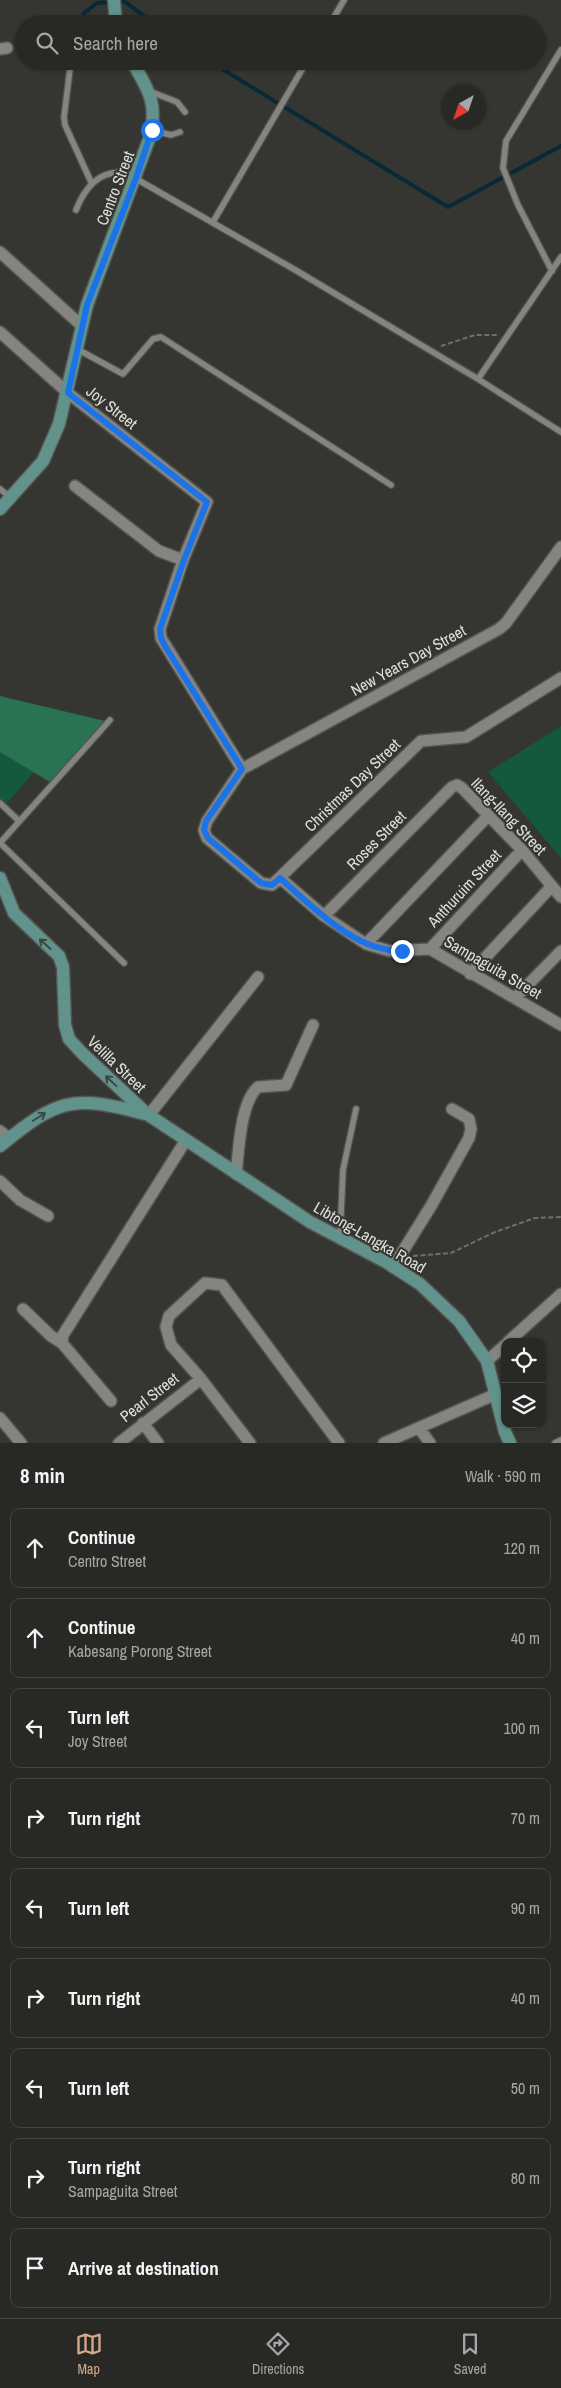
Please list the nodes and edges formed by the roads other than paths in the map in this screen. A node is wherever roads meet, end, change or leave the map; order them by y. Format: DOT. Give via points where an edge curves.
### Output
graph roads {
  1 [pos="114,0"];
  2 [pos="344,0"];
  3 [pos="115,15"];
  4 [pos="335,15"];
  5 [pos="561,50"];
  6 [pos="70,70"];
  7 [pos="137,70"];
  8 [pos="302,70"];
  9 [pos="148,91"];
  10 [pos="184,112"];
  11 [pos="152,130"];
  12 [pos="180,132"];
  13 [pos="136,178"];
  14 [pos="92,184"];
  15 [pos="76,210"];
  16 [pos="213,222"];
  17 [pos="0,252"];
  18 [pos="561,257"];
  19 [pos="552,270"];
  20 [pos="82,326"];
  21 [pos="0,332"];
  22 [pos="77,349"];
  23 [pos="478,379"];
  24 [pos="68,393"];
  25 [pos="561,432"];
  26 [pos="391,485"];
  27 [pos="75,486"];
  28 [pos="0,489"];
  29 [pos="10,498"];
  30 [pos="0,509"];
  31 [pos="561,547"];
  32 [pos="184,560"];
  33 [pos="561,678"];
  34 [pos="110,720"];
  35 [pos="242,769"];
  36 [pos="452,787"];
  37 [pos="0,803"];
  38 [pos="488,816"];
  39 [pos="19,821"];
  40 [pos="0,843"];
  41 [pos="522,850"];
  42 [pos="0,878"];
  43 [pos="280,878"];
  44 [pos="552,886"];
  45 [pos="561,897"];
  46 [pos="324,916"];
  47 [pos="366,944"];
  48 [pos="430,949"];
  49 [pos="561,951"];
  50 [pos="124,963"];
  51 [pos="470,974"];
  52 [pos="258,977"];
  53 [pos="515,998"];
  54 [pos="559,1020"];
  55 [pos="313,1025"];
  56 [pos="452,1109"];
  57 [pos="356,1110"];
  58 [pos="148,1115"];
  59 [pos="3,1139"];
  60 [pos="186,1140"];
  61 [pos="236,1174"];
  62 [pos="0,1181"];
  63 [pos="48,1216"];
  64 [pos="340,1238"];
  65 [pos="393,1267"];
  66 [pos="561,1294"];
  67 [pos="23,1309"];
  68 [pos="512,1338"];
  69 [pos="62,1343"];
  70 [pos="501,1349"];
  71 [pos="487,1361"];
  72 [pos="201,1378"];
  73 [pos="496,1394"];
  74 [pos="111,1401"];
  75 [pos="0,1418"];
  76 [pos="142,1423"];
  77 [pos="419,1428"];
  78 [pos="561,1440"];
  79 [pos="21,1443"];
  80 [pos="118,1443"];
  81 [pos="158,1443"];
  82 [pos="250,1443"];
  83 [pos="339,1443"];
  84 [pos="384,1443"];
  85 [pos="430,1443"];
  86 [pos="510,1443"];
  87 [pos="555,1443"];
  1 -- 3 [label="main road"];
  2 -- 4 [label="lane"];
  5 -- 19 [label="lane" via="506,141 503,168 518,205"];
  6 -- 14 [label="lane" via="65,125"];
  7 -- 9 [label="main road, Centro Street"];
  8 -- 16 [label="lane"];
  9 -- 10 [label="lane" via="177,102"];
  9 -- 11 [label="main road, Centro Street" via="154,108"];
  11 -- 12 [label="lane" via="171,135"];
  11 -- 13 [label="main road, Centro Street"];
  13 -- 14 [label="lane" via="112,171"];
  13 -- 16 [label="lane"];
  13 -- 20 [label="main road, Centro Street" via="87,305"];
  14 -- 15 [label="lane"];
  16 -- 23 [label="lane"];
  17 -- 20 [label="street"];
  18 -- 19 [label="lane"];
  19 -- 23 [label="lane"];
  20 -- 22 [label="main road, Centro Street"];
  21 -- 24 [label="street, Joy Street"];
  22 -- 24 [label="main road, Centro Street"];
  22 -- 26 [label="lane" via="123,374 153,339 161,337"];
  23 -- 25 [label="lane"];
  24 -- 29 [label="main road, Centro Street" via="43,461"];
  24 -- 32 [label="street, Joy Street" via="207,502"];
  27 -- 32 [label="street" via="159,551"];
  28 -- 29 [label="lane"];
  29 -- 30 [label="main road, Centro Street"];
  31 -- 35 [label="street, New Years Day Street" via="499,629"];
  32 -- 35 [label="street" via="160,629 161,638"];
  33 -- 43 [label="street, Christmas Day Street" via="466,737 421,741"];
  34 -- 39 [label="lane"];
  35 -- 43 [label="street" via="206,821 204,830 208,838 261,883 272,885"];
  36 -- 38 [label="street, Ilang-Ilang Street" via="462,788"];
  36 -- 46 [label="street, Roses Street"];
  37 -- 39 [label="lane"];
  38 -- 41 [label="street, Ilang-Ilang Street"];
  38 -- 47 [label="street"];
  39 -- 40 [label="lane"];
  40 -- 50 [label="lane"];
  41 -- 44 [label="street, Ilang-Ilang Street"];
  41 -- 48 [label="street, Anthuruim Street"];
  58 -- 42 [label="main road, Velilla Street, one-way" via="69,1039 65,1025 63,967 59,956 14,913"];
  43 -- 46 [label="street, Sampaguita Street"];
  44 -- 45 [label="street, Ilang-Ilang Street"];
  44 -- 51 [label="street"];
  46 -- 47 [label="street, Sampaguita Street"];
  47 -- 48 [label="street, Sampaguita Street" via="390,951"];
  48 -- 51 [label="street, Sampaguita Street"];
  49 -- 53 [label="street"];
  51 -- 53 [label="street, Sampaguita Street"];
  52 -- 58 [label="street"];
  53 -- 54 [label="street, Sampaguita Street"];
  55 -- 61 [label="street" via="286,1085 258,1088 248,1100"];
  56 -- 65 [label="street" via="469,1119 471,1129 468,1138"];
  57 -- 64 [label="lane" via="343,1170"];
  59 -- 58 [label="main road, one-way" via="55,1107 72,1102 109,1104"];
  58 -- 60 [label="main road, Libtong-Langka Road"];
  60 -- 61 [label="main road, Libtong-Langka Road"];
  60 -- 69 [label="street" via="63,1335"];
  61 -- 64 [label="main road, Libtong-Langka Road"];
  62 -- 63 [label="street" via="20,1200"];
  64 -- 65 [label="main road, Libtong-Langka Road"];
  65 -- 71 [label="main road, Libtong-Langka Road" via="420,1284 459,1322"];
  66 -- 68 [label="street"];
  67 -- 69 [label="street"];
  69 -- 74 [label="street"];
  70 -- 71 [label="street"];
  71 -- 73 [label="main road, Libtong-Langka Road"];
  72 -- 76 [label="street, Pearl Street"];
  72 -- 82 [label="street"];
  72 -- 83 [label="street" via="171,1345 166,1327 169,1316 205,1283 214,1283 222,1285"];
  73 -- 77 [label="street"];
  73 -- 86 [label="main road, Libtong-Langka Road"];
  75 -- 79 [label="street"];
  76 -- 80 [label="street, Pearl Street"];
  76 -- 81 [label="street"];
  77 -- 84 [label="street"];
  77 -- 85 [label="street"];
  78 -- 87 [label="lane"];
}
